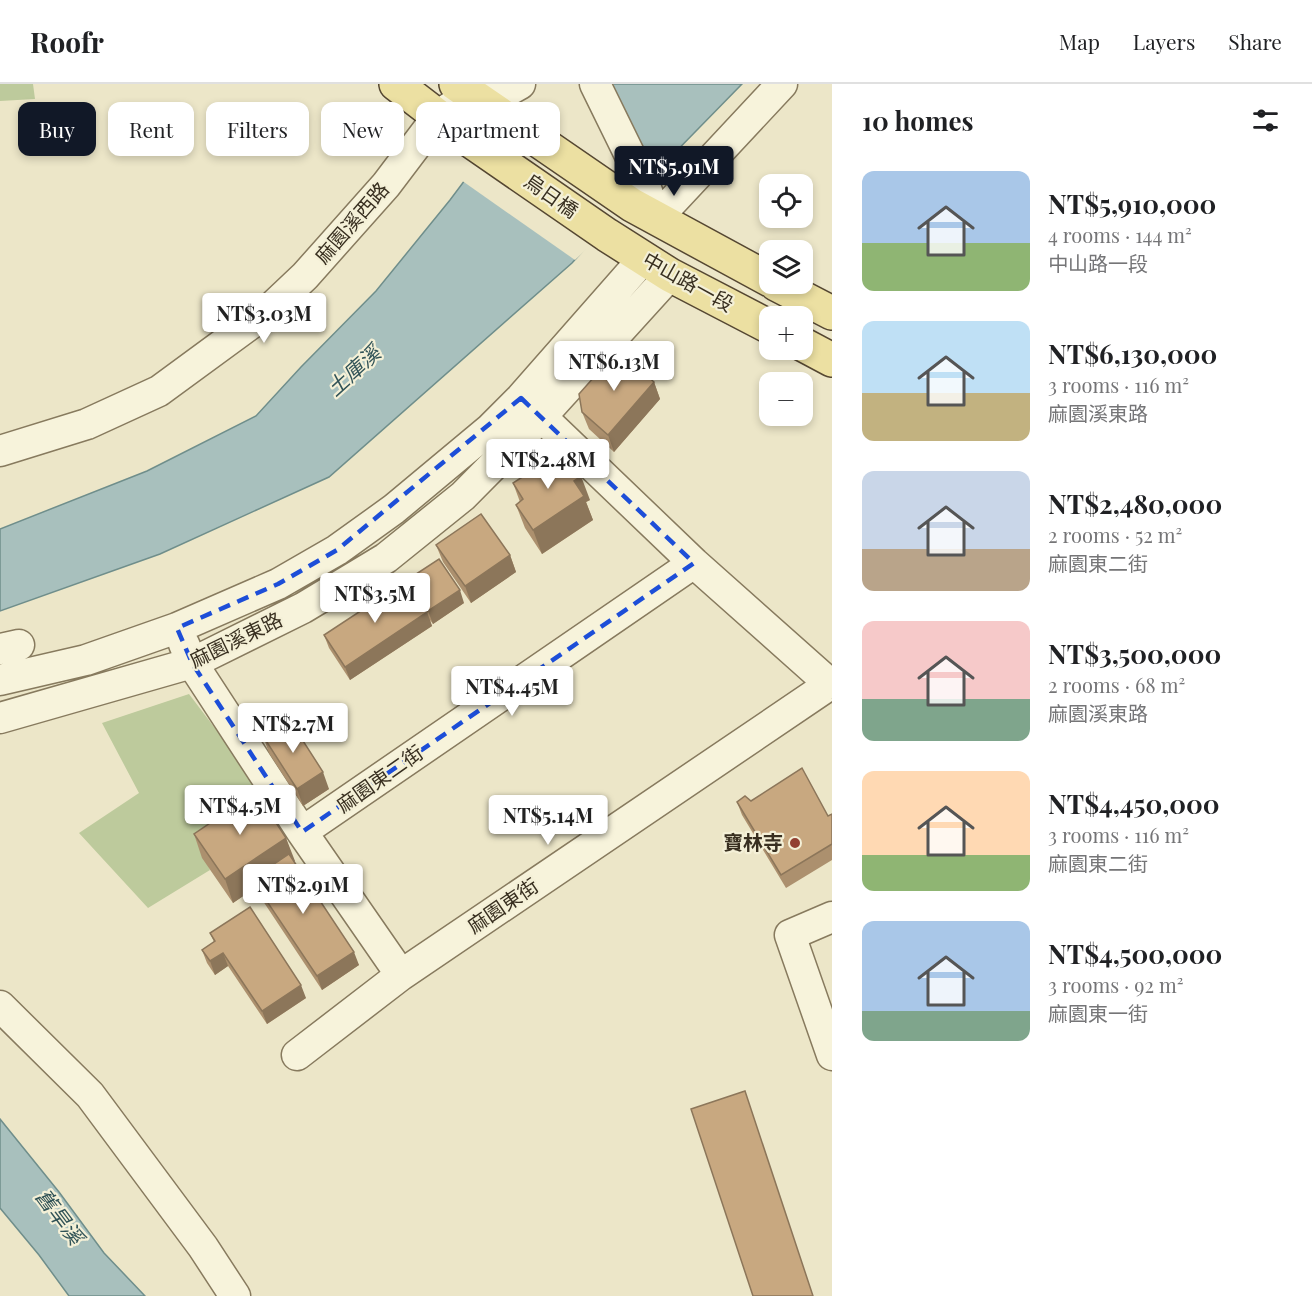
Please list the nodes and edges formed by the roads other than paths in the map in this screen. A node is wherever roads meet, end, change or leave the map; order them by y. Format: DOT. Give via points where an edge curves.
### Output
graph roads {
  1 [pos="396,84"];
  2 [pos="520,84"];
  3 [pos="595,84"];
  4 [pos="782,84"];
  5 [pos="478,94"];
  6 [pos="420,102"];
  7 [pos="464,102"];
  8 [pos="416,146"];
  9 [pos="493,156"];
  10 [pos="645,204"];
  11 [pos="607,235"];
  12 [pos="657,267"];
  13 [pos="759,273"];
  14 [pos="795,294"];
  15 [pos="832,313"];
  16 [pos="759,321"];
  17 [pos="813,350"];
  18 [pos="832,360"];
  19 [pos="531,408"];
  20 [pos="0,451"];
  21 [pos="694,563"];
  22 [pos="177,628"];
  23 [pos="192,663"];
  24 [pos="0,680"];
  25 [pos="831,683"];
  26 [pos="0,718"];
  27 [pos="302,832"];
  28 [pos="832,916"];
  29 [pos="401,975"];
  30 [pos="0,1006"];
  31 [pos="297,1055"];
  32 [pos="832,1055"];
  33 [pos="235,1296"];
  1 -- 6 [label="main road"];
  2 -- 5 [label="street"];
  3 -- 10 [label="street"];
  4 -- 10 [label="street"];
  5 -- 7 [label="street"];
  5 -- 10 [label="main road, 烏日橋"];
  8 -- 20 [label="street, 麻園溪西路" via="305,276 268,311 159,391 87,424"];
  9 -- 11 [label="main road, 烏日橋"];
  10 -- 13 [label="main road, 中山路一段"];
  11 -- 12 [label="main road, 中山路一段"];
  12 -- 16 [label="main road, 中山路一段"];
  12 -- 19 [label="street, 麻園溪東路"];
  14 -- 15 [label="main road"];
  17 -- 18 [label="main road"];
  19 -- 21 [label="street"];
  19 -- 22 [label="street, 麻園溪東路" via="450,463 337,550 278,584"];
  19 -- 23 [label="street, 麻園溪東路" via="463,496 386,558 303,608"];
  21 -- 25 [label="street"];
  21 -- 27 [label="street, 麻園東二街"];
  22 -- 23 [label="street"];
  22 -- 24 [label="street, 麻園溪東路" via="86,660"];
  23 -- 26 [label="street, 麻園溪東路"];
  23 -- 27 [label="street"];
  25 -- 29 [label="street, 麻園東街"];
  27 -- 29 [label="street"];
  28 -- 32 [label="street" via="790,935"];
  29 -- 31 [label="street, 麻園東街"];
  30 -- 33 [label="street" via="90,1095"];
}
